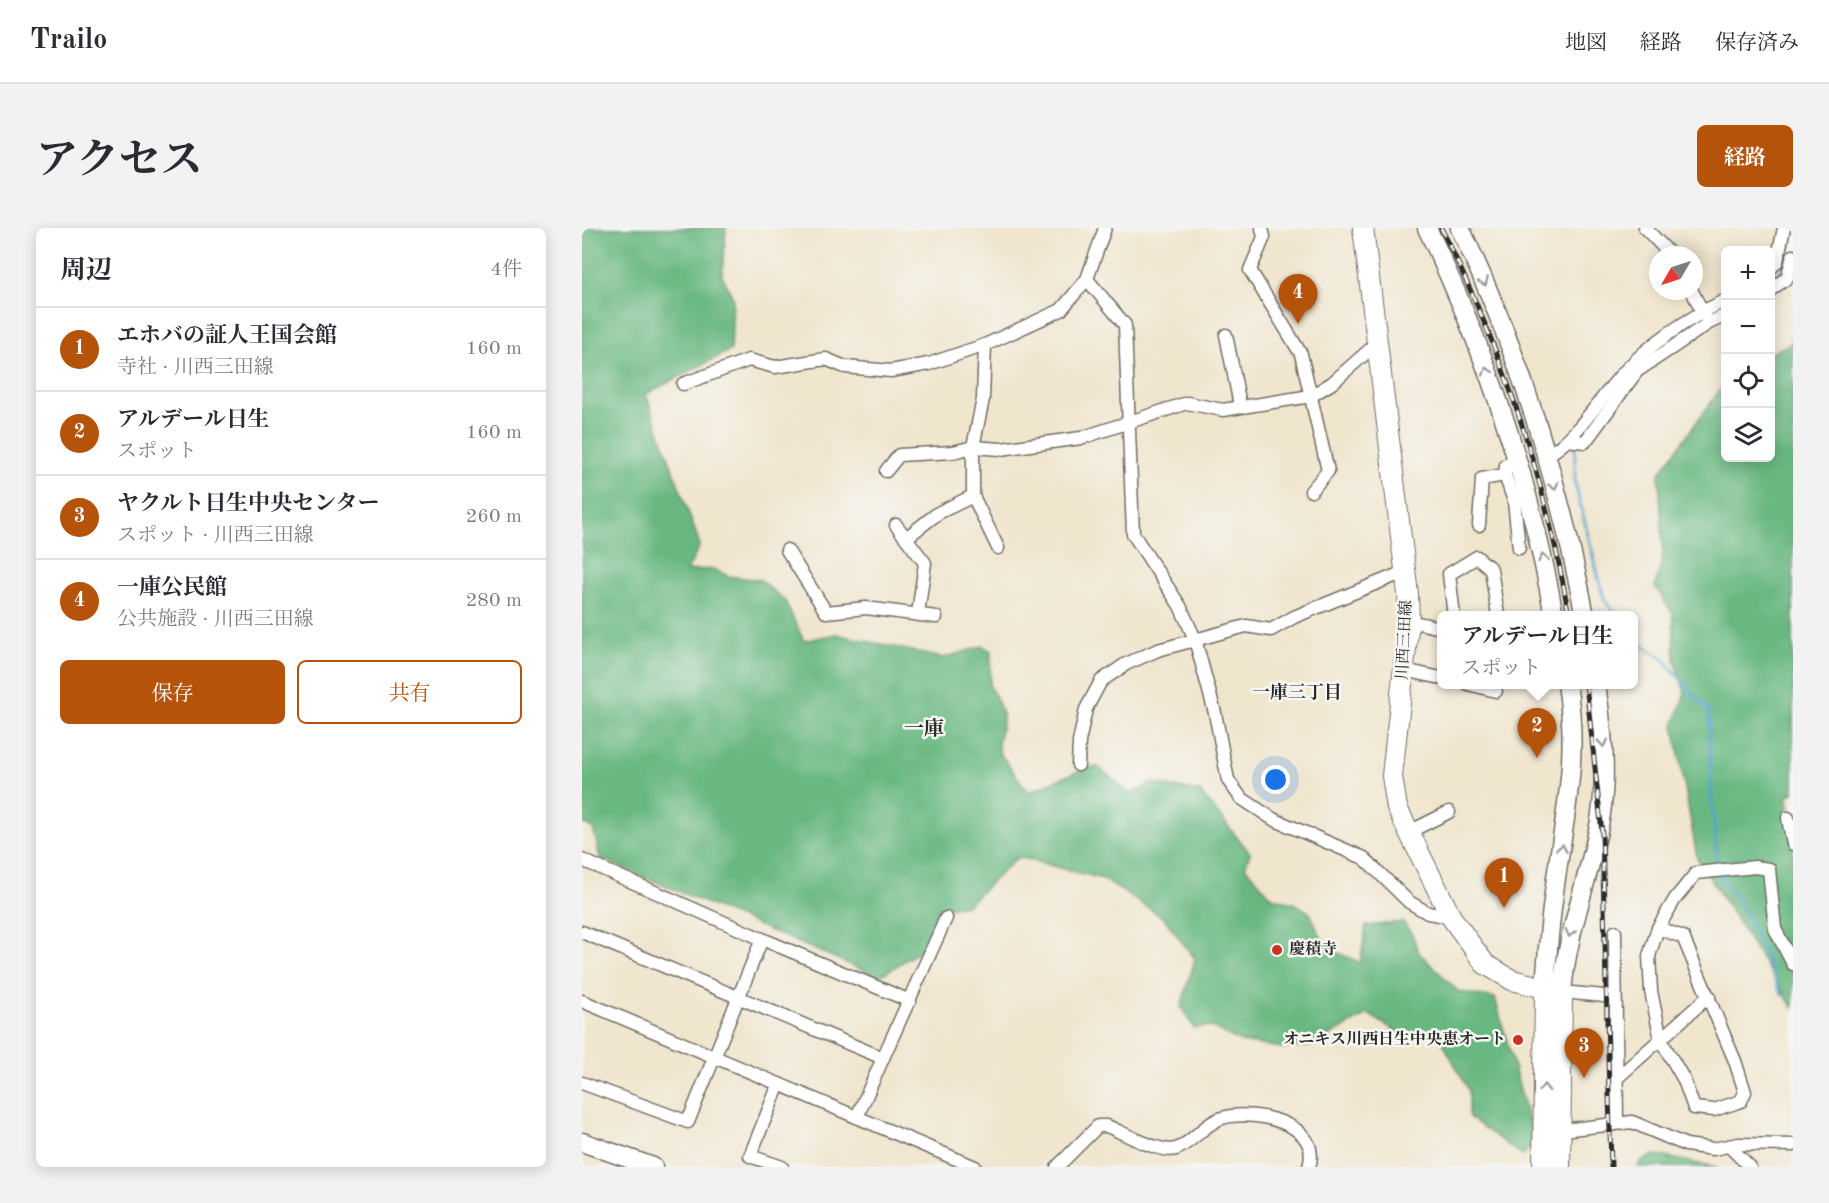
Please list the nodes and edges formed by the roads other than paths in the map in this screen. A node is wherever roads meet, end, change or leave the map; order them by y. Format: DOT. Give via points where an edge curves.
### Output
graph roads {
  1 [pos="1105,228"];
  2 [pos="1262,228"];
  3 [pos="1363,228"];
  4 [pos="1427,228"];
  5 [pos="1460,228"];
  6 [pos="1645,228"];
  7 [pos="1784,228"];
  8 [pos="1662,246"];
  9 [pos="1793,256"];
  10 [pos="1775,264"];
  11 [pos="1087,279"];
  12 [pos="1775,286"];
  13 [pos="1696,300"];
  14 [pos="1721,303"];
  15 [pos="1721,315"];
  16 [pos="1705,317"];
  17 [pos="1226,335"];
  18 [pos="985,345"];
  19 [pos="1375,345"];
  20 [pos="684,384"];
  21 [pos="1311,396"];
  22 [pos="1240,405"];
  23 [pos="1129,424"];
  24 [pos="973,447"];
  25 [pos="1546,455"];
  26 [pos="1511,468"];
  27 [pos="886,471"];
  28 [pos="1311,490"];
  29 [pos="973,496"];
  30 [pos="896,525"];
  31 [pos="1479,525"];
  32 [pos="906,538"];
  33 [pos="998,548"];
  34 [pos="1519,548"];
  35 [pos="787,550"];
  36 [pos="1404,572"];
  37 [pos="1454,611"];
  38 [pos="1497,611"];
  39 [pos="1553,611"];
  40 [pos="1584,611"];
  41 [pos="918,614"];
  42 [pos="936,617"];
  43 [pos="1409,621"];
  44 [pos="1437,627"];
  45 [pos="1195,639"];
  46 [pos="1404,670"];
  47 [pos="1437,677"];
  48 [pos="1488,689"];
  49 [pos="1567,689"];
  50 [pos="1597,689"];
  51 [pos="1496,691"];
  52 [pos="1078,765"];
  53 [pos="1449,812"];
  54 [pos="1788,818"];
  55 [pos="1409,832"];
  56 [pos="1793,844"];
  57 [pos="582,860"];
  58 [pos="1555,881"];
  59 [pos="1581,891"];
  60 [pos="1451,917"];
  61 [pos="946,918"];
  62 [pos="1658,927"];
  63 [pos="582,932"];
  64 [pos="1615,932"];
  65 [pos="762,939"];
  66 [pos="1793,964"];
  67 [pos="1554,991"];
  68 [pos="1709,996"];
  69 [pos="1616,997"];
  70 [pos="738,998"];
  71 [pos="582,1001"];
  72 [pos="910,1001"];
  73 [pos="1661,1040"];
  74 [pos="713,1058"];
  75 [pos="883,1058"];
  76 [pos="1617,1078"];
  77 [pos="582,1083"];
  78 [pos="779,1084"];
  79 [pos="857,1118"];
  80 [pos="1617,1123"];
  81 [pos="1552,1130"];
  82 [pos="582,1142"];
  83 [pos="1793,1145"];
  84 [pos="1729,1146"];
  85 [pos="952,1163"];
  86 [pos="653,1167"];
  87 [pos="782,1167"];
  88 [pos="975,1167"];
  89 [pos="1057,1167"];
  90 [pos="1309,1167"];
  91 [pos="1543,1167"];
  92 [pos="1560,1167"];
  93 [pos="1750,1167"];
  1 -- 11 [label="street"];
  2 -- 21 [label="street" via="1264,237 1250,270 1301,354"];
  3 -- 19 [label="main road, 川西三田線"];
  26 -- 4 [label="street, one-way" via="1475,338"];
  5 -- 25 [label="street, one-way" via="1509,343"];
  6 -- 8 [label="street"];
  7 -- 10 [label="street"];
  9 -- 12 [label="street" via="1787,278"];
  11 -- 18 [label="street" via="1061,310"];
  11 -- 23 [label="street" via="1125,325"];
  13 -- 16 [label="street"];
  14 -- 16 [label="street"];
  15 -- 16 [label="street"];
  16 -- 25 [label="street" via="1640,355 1567,440"];
  17 -- 22 [label="street"];
  18 -- 20 [label="street" via="929,364 891,371 845,366 826,359 775,367 749,360"];
  18 -- 24 [label="street" via="983,399"];
  19 -- 21 [label="street"];
  19 -- 36 [label="main road, 川西三田線"];
  21 -- 22 [label="street"];
  21 -- 28 [label="street" via="1328,471"];
  22 -- 23 [label="street" via="1223,410 1187,403"];
  23 -- 24 [label="street" via="1081,438 1001,449"];
  23 -- 45 [label="street" via="1133,534 1180,606"];
  24 -- 27 [label="street" via="899,455"];
  24 -- 29 [label="street"];
  25 -- 26 [label="street"];
  25 -- 40 [label="street, one-way"];
  26 -- 31 [label="street" via="1482,479"];
  26 -- 34 [label="street"];
  39 -- 26 [label="street, one-way" via="1538,536"];
  29 -- 32 [label="street" via="938,513"];
  29 -- 33 [label="street"];
  30 -- 32 [label="street"];
  32 -- 41 [label="street" via="925,563"];
  35 -- 41 [label="street" via="826,612 866,608"];
  36 -- 43 [label="main road, 川西三田線"];
  36 -- 45 [label="street" via="1271,630 1246,626"];
  37 -- 38 [label="street" via="1449,574 1477,557 1491,569"];
  41 -- 42 [label="street"];
  43 -- 44 [label="street"];
  43 -- 46 [label="main road, 川西三田線"];
  45 -- 52 [label="street" via="1126,664 1101,681 1086,709"];
  45 -- 60 [label="street" via="1228,780 1241,798 1273,819 1364,858 1409,902 1428,913"];
  46 -- 47 [label="street"];
  46 -- 55 [label="main road, 川西三田線" via="1392,776 1397,808"];
  48 -- 51 [label="street"];
  58 -- 49 [label="street, one-way" via="1571,785"];
  50 -- 59 [label="street, one-way" via="1604,748 1602,804"];
  53 -- 55 [label="street"];
  54 -- 56 [label="street"];
  55 -- 60 [label="main road, 川西三田線"];
  57 -- 65 [label="street"];
  58 -- 59 [label="street" via="1566,894"];
  58 -- 67 [label="street"];
  59 -- 67 [label="street, one-way"];
  60 -- 67 [label="main road, 川西三田線" via="1485,964 1512,980"];
  61 -- 72 [label="street"];
  62 -- 66 [label="street" via="1696,873 1769,869 1775,929"];
  62 -- 68 [label="street" via="1683,937"];
  62 -- 73 [label="street" via="1649,956"];
  63 -- 70 [label="street"];
  64 -- 69 [label="street"];
  65 -- 70 [label="street"];
  65 -- 72 [label="street"];
  67 -- 69 [label="street"];
  67 -- 81 [label="main road"];
  68 -- 73 [label="street"];
  68 -- 73 [label="street" via="1736,1061 1745,1092 1741,1101 1714,1110 1694,1108 1684,1080"];
  69 -- 76 [label="street"];
  70 -- 74 [label="street"];
  70 -- 75 [label="street"];
  71 -- 74 [label="street"];
  72 -- 75 [label="street"];
  73 -- 76 [label="street"];
  74 -- 77 [label="street" via="688,1122"];
  74 -- 78 [label="street"];
  75 -- 79 [label="street"];
  76 -- 80 [label="street"];
  78 -- 79 [label="street"];
  78 -- 87 [label="street" via="750,1156"];
  79 -- 85 [label="street"];
  80 -- 81 [label="street"];
  80 -- 84 [label="street" via="1632,1122 1686,1145 1713,1149"];
  81 -- 91 [label="main road"];
  81 -- 92 [label="main road"];
  82 -- 86 [label="street"];
  83 -- 84 [label="street"];
  84 -- 93 [label="street"];
  85 -- 88 [label="street"];
  89 -- 90 [label="street" via="1098,1126 1107,1126 1159,1148 1176,1149 1221,1118 1246,1115 1289,1124 1300,1131 1308,1146"];
}
